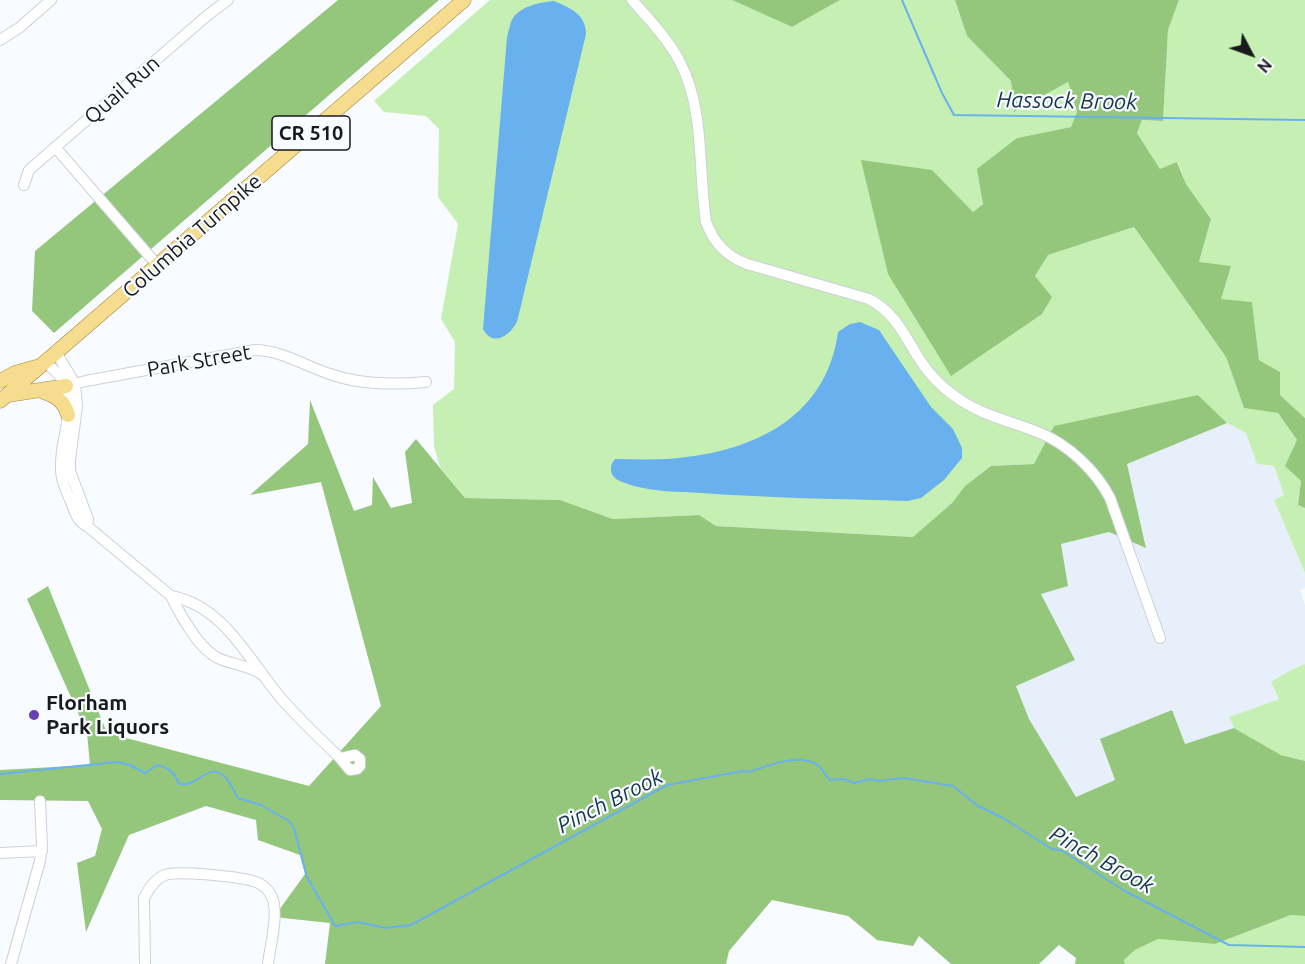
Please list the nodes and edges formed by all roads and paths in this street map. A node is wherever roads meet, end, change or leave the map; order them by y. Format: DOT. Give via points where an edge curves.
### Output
graph roads {
  1 [pos="51,0"];
  2 [pos="228,0"];
  3 [pos="464,0"];
  4 [pos="632,0"];
  5 [pos="0,40"];
  6 [pos="56,147"];
  7 [pos="24,185"];
  8 [pos="158,266"];
  9 [pos="47,360"];
  10 [pos="0,381"];
  11 [pos="426,382"];
  12 [pos="71,385"];
  13 [pos="39,390"];
  14 [pos="3,398"];
  15 [pos="68,415"];
  16 [pos="87,526"];
  17 [pos="171,596"];
  18 [pos="1160,638"];
  19 [pos="261,674"];
  20 [pos="341,758"];
  21 [pos="40,801"];
  22 [pos="42,851"];
  23 [pos="0,853"];
  24 [pos="11,964"];
  25 [pos="145,964"];
  26 [pos="268,964"];
  1 -- 5 [label="street"];
  2 -- 6 [label="street, Quail Run"];
  3 -- 8 [label="main road, Columbia Turnpike / CR 510"];
  4 -- 18 [label="street" via="672,48 687,75 695,108 706,222 721,248 747,264 878,303 892,316 930,374 953,395 979,412 1040,433 1067,448 1098,479 1110,498"];
  6 -- 7 [label="street, Quail Run" via="29,170"];
  6 -- 8 [label="street"];
  8 -- 9 [label="main road, Columbia Turnpike / CR 510"];
  9 -- 10 [label="main road"];
  9 -- 12 [label="street"];
  9 -- 14 [label="main road, Columbia Turnpike / CR 510"];
  11 -- 12 [label="street, Park Street" via="363,382 273,352 255,350"];
  12 -- 13 [label="main road"];
  12 -- 15 [label="street"];
  12 -- 16 [label="street" via="77,406 70,471 88,519"];
  13 -- 14 [label="main road"];
  13 -- 15 [label="main road" via="63,402"];
  15 -- 16 [label="street" via="61,472 78,518"];
  16 -- 17 [label="street"];
  17 -- 19 [label="street" via="220,621"];
  17 -- 19 [label="street" via="208,651"];
  19 -- 20 [label="street" via="302,722"];
  21 -- 22 [label="street"];
  22 -- 23 [label="street"];
  22 -- 24 [label="street"];
  25 -- 26 [label="street" via="144,898 152,884 177,872 252,880 264,887 275,911"];
}
